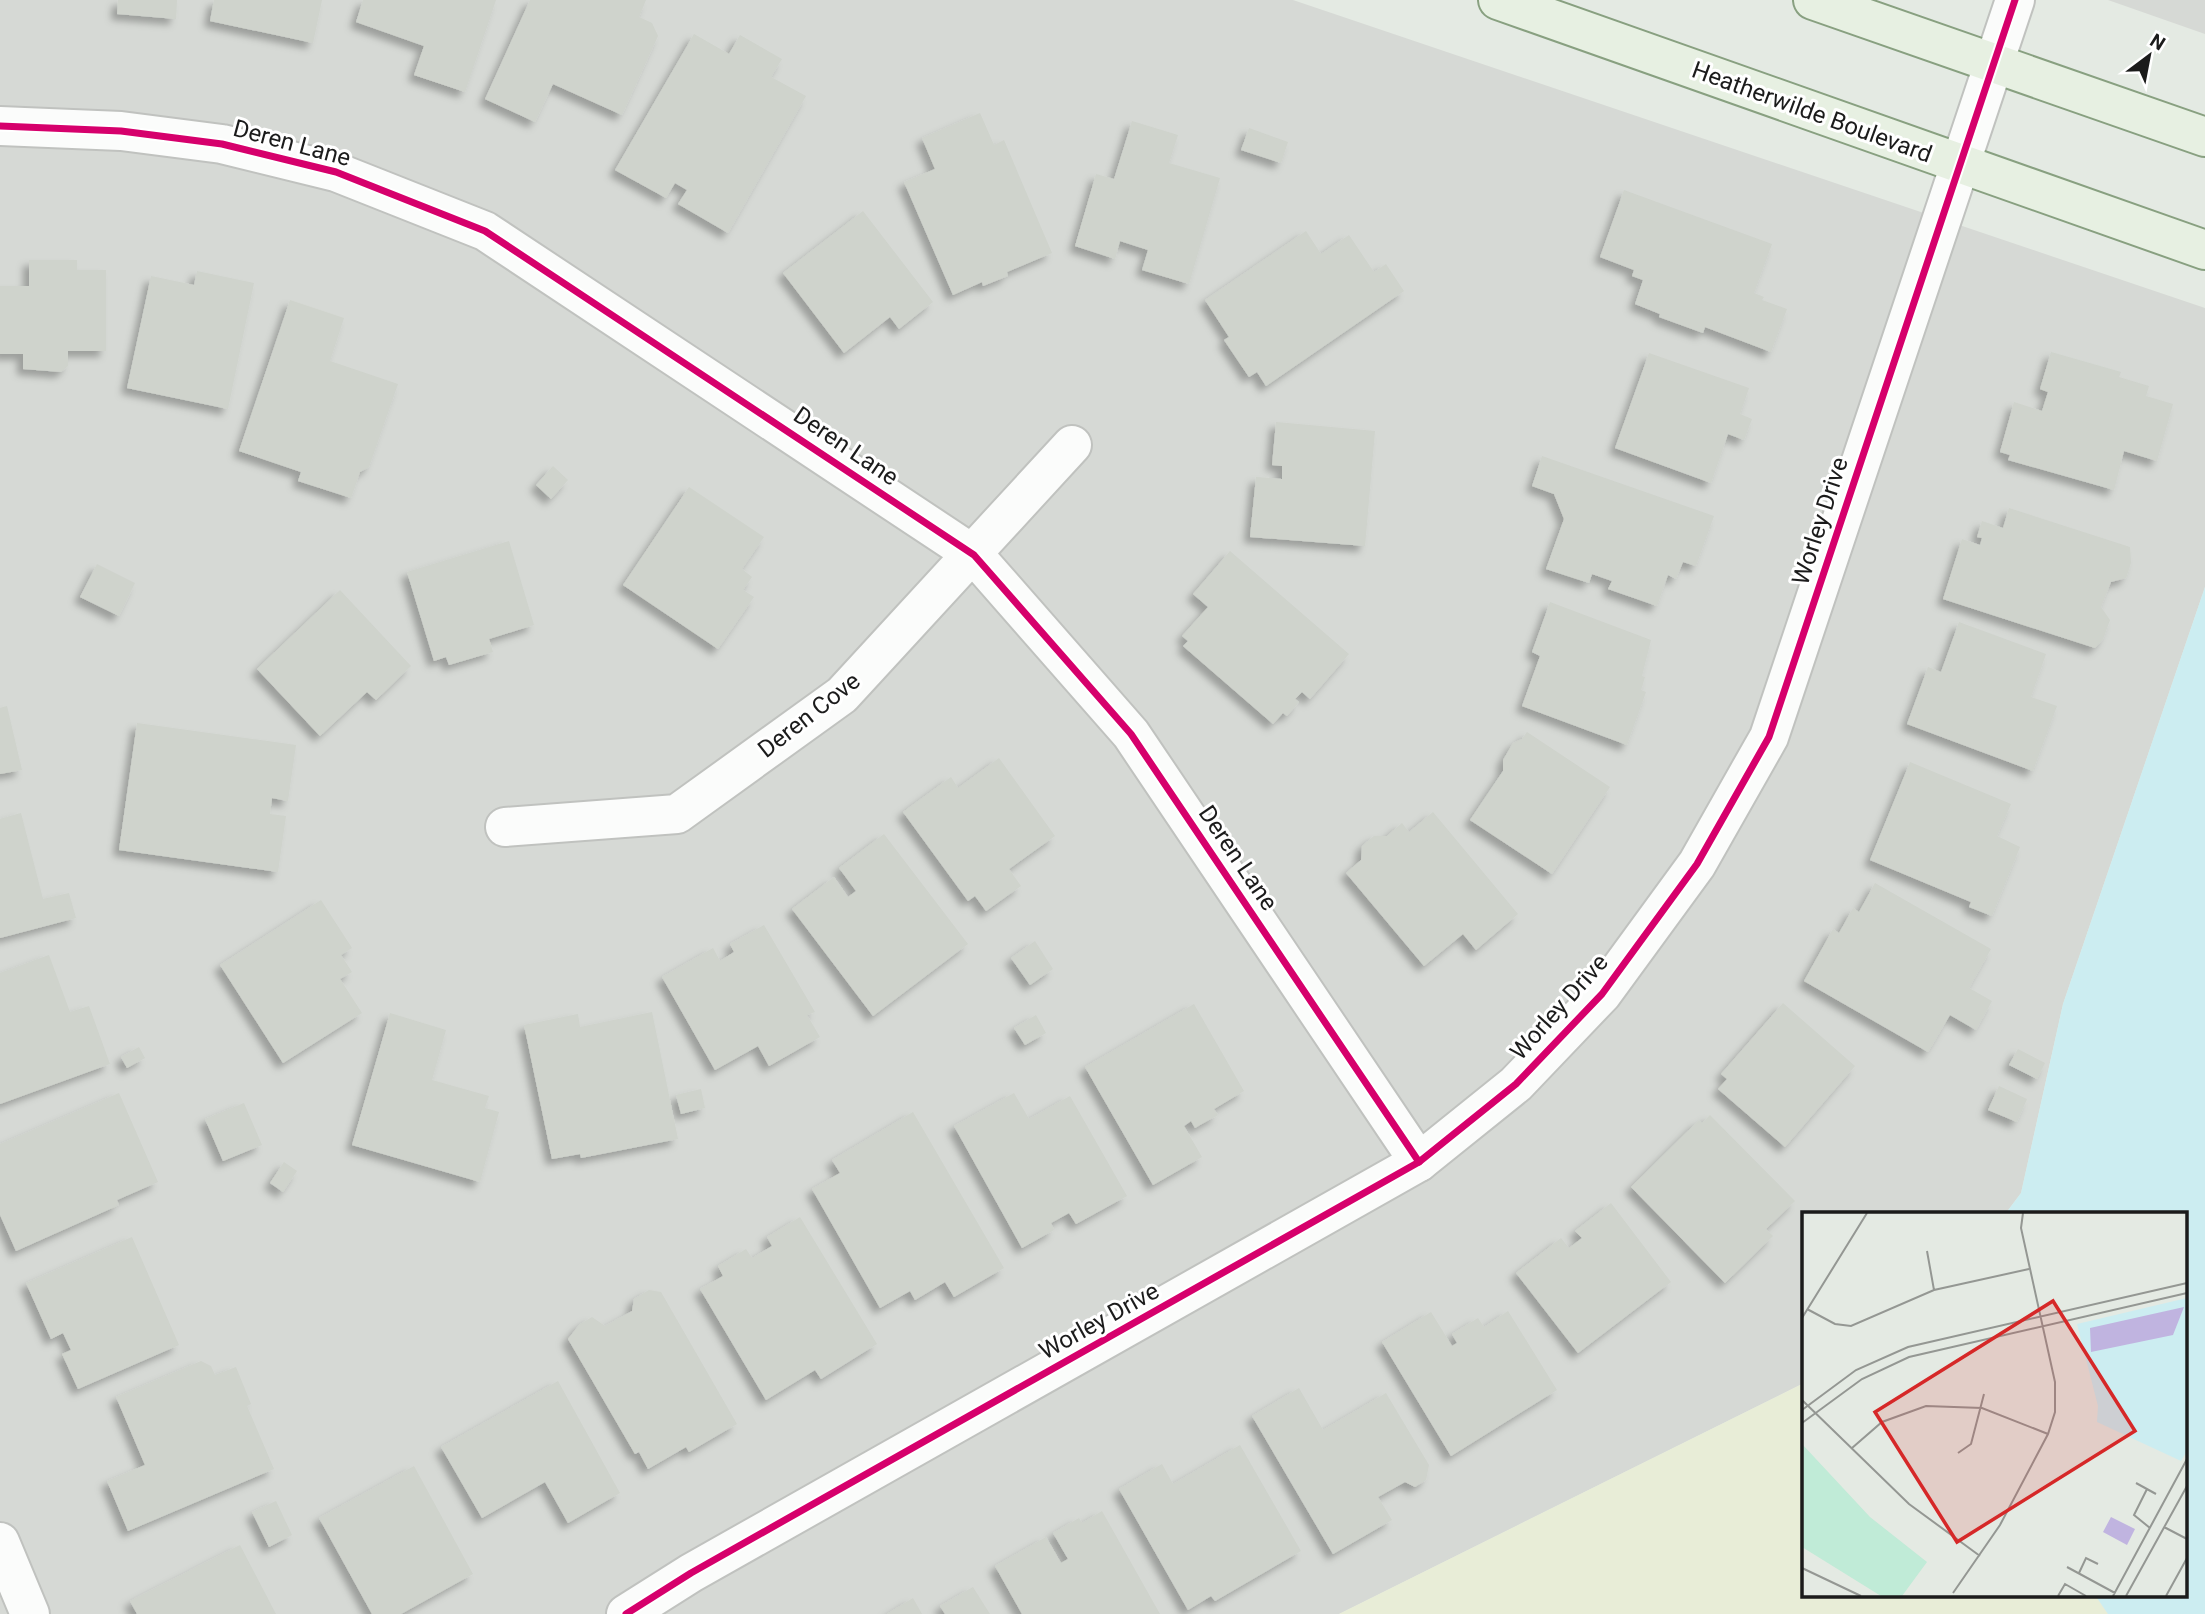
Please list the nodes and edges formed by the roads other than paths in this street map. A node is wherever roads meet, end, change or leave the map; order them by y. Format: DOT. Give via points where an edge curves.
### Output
graph roads {
  1 [pos="1498,0"];
  2 [pos="1813,0"];
  3 [pos="2015,0"];
  4 [pos="1993,63"];
  5 [pos="0,126"];
  6 [pos="2205,136"];
  7 [pos="1960,165"];
  8 [pos="2205,250"];
  9 [pos="1072,444"];
  10 [pos="974,555"];
  11 [pos="505,827"];
  12 [pos="1419,1162"];
  13 [pos="0,1542"];
  14 [pos="30,1614"];
  15 [pos="626,1614"];
  1 -- 7 [label="main road, Heatherwilde Boulevard"];
  2 -- 4 [label="main road"];
  3 -- 4 [label="street, Worley Drive"];
  4 -- 6 [label="main road"];
  4 -- 7 [label="street, Worley Drive"];
  5 -- 10 [label="street, Deren Lane" via="121,131 222,144 336,172 485,231"];
  7 -- 8 [label="main road, Heatherwilde Boulevard"];
  7 -- 12 [label="street, Worley Drive" via="1769,737 1697,864 1602,994 1516,1083"];
  9 -- 10 [label="street, Deren Cove"];
  10 -- 11 [label="street, Deren Cove" via="842,695 677,814"];
  10 -- 12 [label="street, Deren Lane" via="1131,734"];
  12 -- 15 [label="street, Worley Drive"];
  13 -- 14 [label="street"];
}
